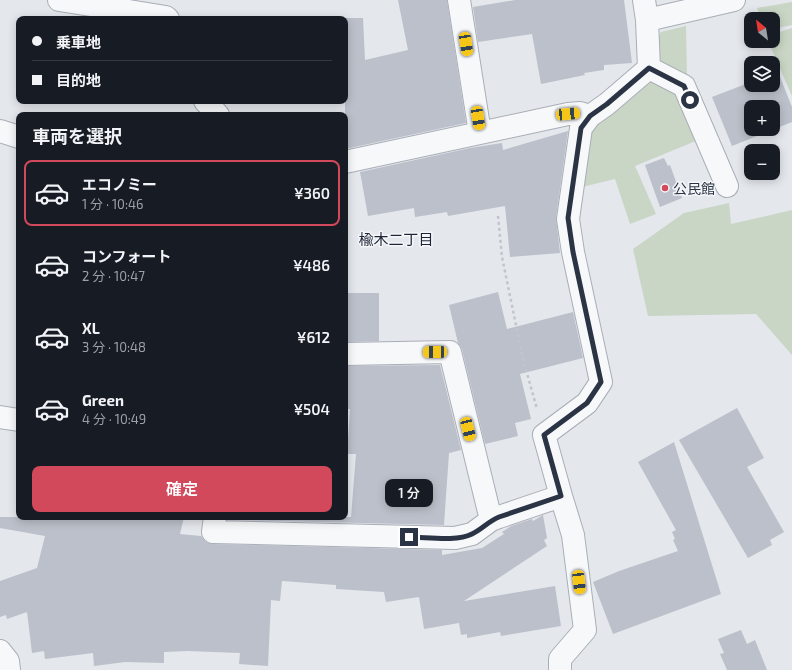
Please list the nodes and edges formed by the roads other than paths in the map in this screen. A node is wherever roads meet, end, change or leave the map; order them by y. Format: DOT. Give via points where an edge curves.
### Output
graph roads {
  1 [pos="59,0"];
  2 [pos="459,0"];
  3 [pos="734,0"];
  4 [pos="646,10"];
  5 [pos="166,16"];
  6 [pos="649,68"];
  7 [pos="208,104"];
  8 [pos="215,112"];
  9 [pos="590,116"];
  10 [pos="0,131"];
  11 [pos="480,133"];
  12 [pos="16,136"];
  13 [pos="348,161"];
  14 [pos="727,186"];
  15 [pos="348,354"];
  16 [pos="0,417"];
  17 [pos="16,420"];
  18 [pos="561,496"];
  19 [pos="215,520"];
  20 [pos="491,520"];
  21 [pos="0,650"];
  22 [pos="9,670"];
  23 [pos="560,670"];
  1 -- 5 [label="street"];
  2 -- 11 [label="street"];
  3 -- 4 [label="street"];
  4 -- 6 [label="street"];
  6 -- 9 [label="street"];
  6 -- 14 [label="street" via="684,86"];
  7 -- 8 [label="street"];
  9 -- 11 [label="street" via="580,113 568,114"];
  9 -- 18 [label="street" via="581,128 568,218 601,382 587,403 544,435"];
  10 -- 12 [label="street"];
  11 -- 13 [label="street"];
  15 -- 20 [label="street" via="450,352"];
  16 -- 17 [label="street"];
  18 -- 20 [label="street"];
  18 -- 23 [label="street" via="573,535 585,630 560,660"];
  19 -- 20 [label="street" via="213,532 455,538 472,534"];
  21 -- 22 [label="street" via="8,661"];
}
